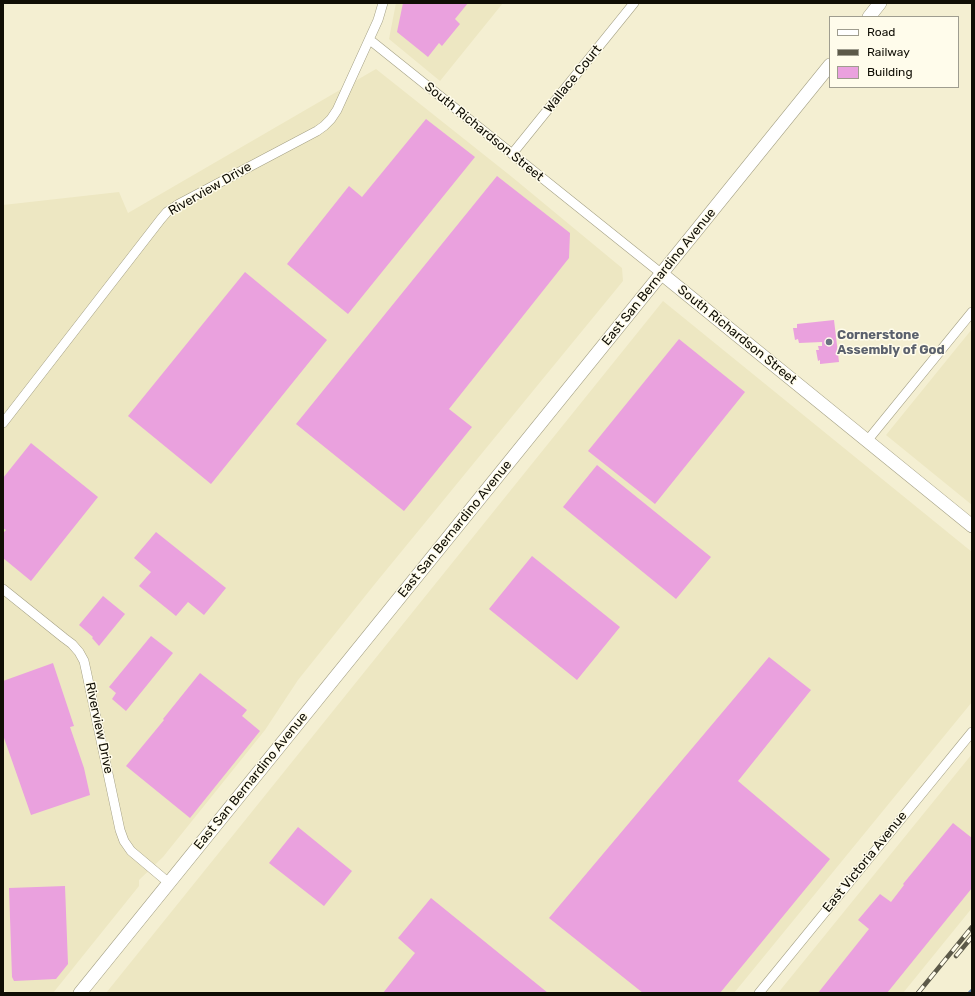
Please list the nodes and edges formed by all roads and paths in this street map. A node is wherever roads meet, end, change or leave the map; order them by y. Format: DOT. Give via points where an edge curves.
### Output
graph roads {
  1 [pos="382,3"];
  2 [pos="634,3"];
  3 [pos="880,3"];
  4 [pos="870,16"];
  5 [pos="370,40"];
  6 [pos="829,66"];
  7 [pos="512,154"];
  8 [pos="662,274"];
  9 [pos="972,312"];
  10 [pos="3,423"];
  11 [pos="867,441"];
  12 [pos="972,526"];
  13 [pos="3,589"];
  14 [pos="972,732"];
  15 [pos="169,883"];
  16 [pos="80,993"];
  17 [pos="759,993"];
  1 -- 5 [label="street, Riverview Drive"];
  2 -- 7 [label="street, Wallace Court"];
  3 -- 4 [label="main road"];
  5 -- 7 [label="street, South Richardson Street"];
  5 -- 10 [label="street, Riverview Drive" via="337,110 324,126 179,204 161,219"];
  6 -- 8 [label="main road, East San Bernardino Avenue"];
  7 -- 8 [label="street, South Richardson Street"];
  8 -- 11 [label="main road, South Richardson Street"];
  8 -- 15 [label="main road, East San Bernardino Avenue"];
  9 -- 11 [label="street"];
  11 -- 12 [label="main road, South Richardson Street"];
  13 -- 15 [label="street, Riverview Drive" via="79,652 84,661 124,841 136,856"];
  14 -- 17 [label="street, East Victoria Avenue"];
  15 -- 16 [label="main road, East San Bernardino Avenue"];
}
